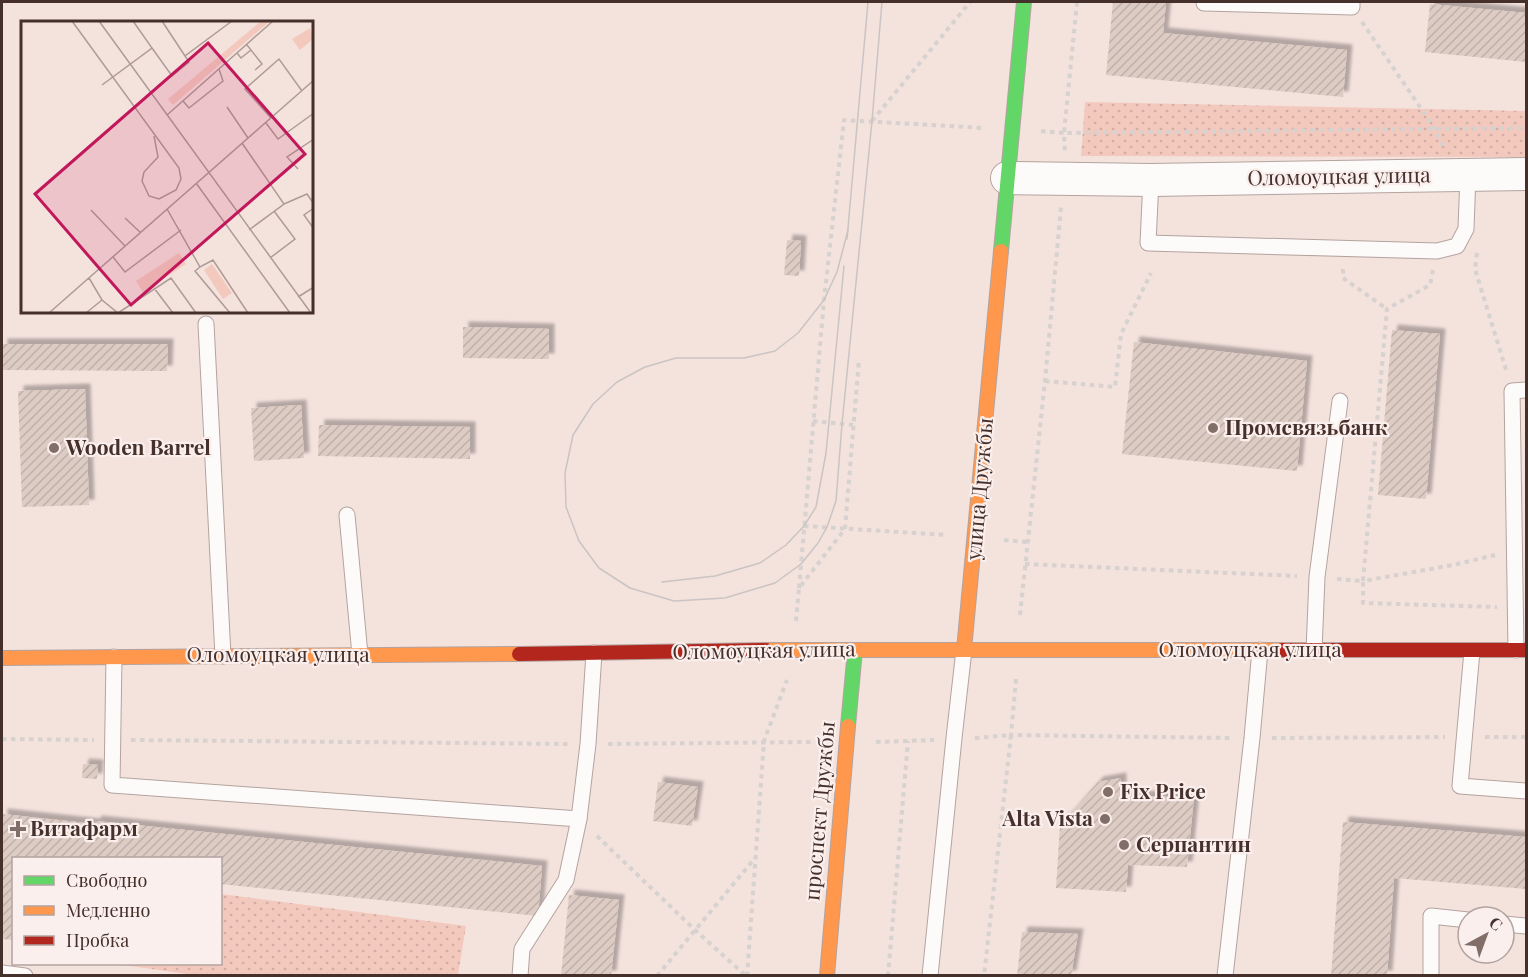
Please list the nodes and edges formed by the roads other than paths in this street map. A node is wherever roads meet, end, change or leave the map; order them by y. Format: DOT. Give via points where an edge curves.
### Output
graph roads {
  1 [pos="1024,2"];
  2 [pos="1204,2"];
  3 [pos="1352,4"];
  4 [pos="1468,174"];
  5 [pos="1527,174"];
  6 [pos="1007,178"];
  7 [pos="1152,180"];
  8 [pos="206,324"];
  9 [pos="1520,391"];
  10 [pos="1340,401"];
  11 [pos="347,515"];
  12 [pos="855,650"];
  13 [pos="964,650"];
  14 [pos="1260,650"];
  15 [pos="1521,650"];
  16 [pos="1314,651"];
  17 [pos="1472,651"];
  18 [pos="594,653"];
  19 [pos="360,655"];
  20 [pos="223,656"];
  21 [pos="114,657"];
  22 [pos="2,658"];
  23 [pos="1527,791"];
  24 [pos="579,819"];
  25 [pos="1456,919"];
  26 [pos="2,973"];
  27 [pos="25,975"];
  28 [pos="520,975"];
  29 [pos="827,975"];
  30 [pos="930,975"];
  31 [pos="1225,975"];
  32 [pos="1431,975"];
  1 -- 6 [label="street, улица Дружбы"];
  2 -- 3 [label="lane"];
  4 -- 5 [label="street, Оломоуцкая улица"];
  4 -- 7 [label="street, Оломоуцкая улица"];
  4 -- 7 [label="lane" via="1466,230 1456,246 1437,251 1149,243"];
  6 -- 7 [label="street, Оломоуцкая улица"];
  6 -- 13 [label="street, улица Дружбы"];
  8 -- 20 [label="lane"];
  9 -- 15 [label="lane" via="1515,550"];
  10 -- 16 [label="lane" via="1317,577"];
  11 -- 19 [label="lane"];
  12 -- 13 [label="street, Оломоуцкая улица"];
  12 -- 18 [label="street, Оломоуцкая улица"];
  12 -- 29 [label="street, проспект Дружбы"];
  13 -- 14 [label="street, Оломоуцкая улица"];
  13 -- 30 [label="lane, улица Дружбы"];
  14 -- 16 [label="street, Оломоуцкая улица"];
  14 -- 31 [label="lane"];
  15 -- 17 [label="street, Оломоуцкая улица"];
  16 -- 17 [label="street, Оломоуцкая улица"];
  17 -- 23 [label="lane" via="1460,786"];
  18 -- 19 [label="street, Оломоуцкая улица"];
  18 -- 24 [label="lane"];
  19 -- 20 [label="street, Оломоуцкая улица"];
  20 -- 21 [label="street, Оломоуцкая улица"];
  21 -- 22 [label="street, Оломоуцкая улица"];
  21 -- 24 [label="lane" via="112,785"];
  24 -- 28 [label="lane" via="566,880 522,949"];
  25 -- 32 [label="lane" via="1431,916"];
  26 -- 27 [label="lane"];
}
